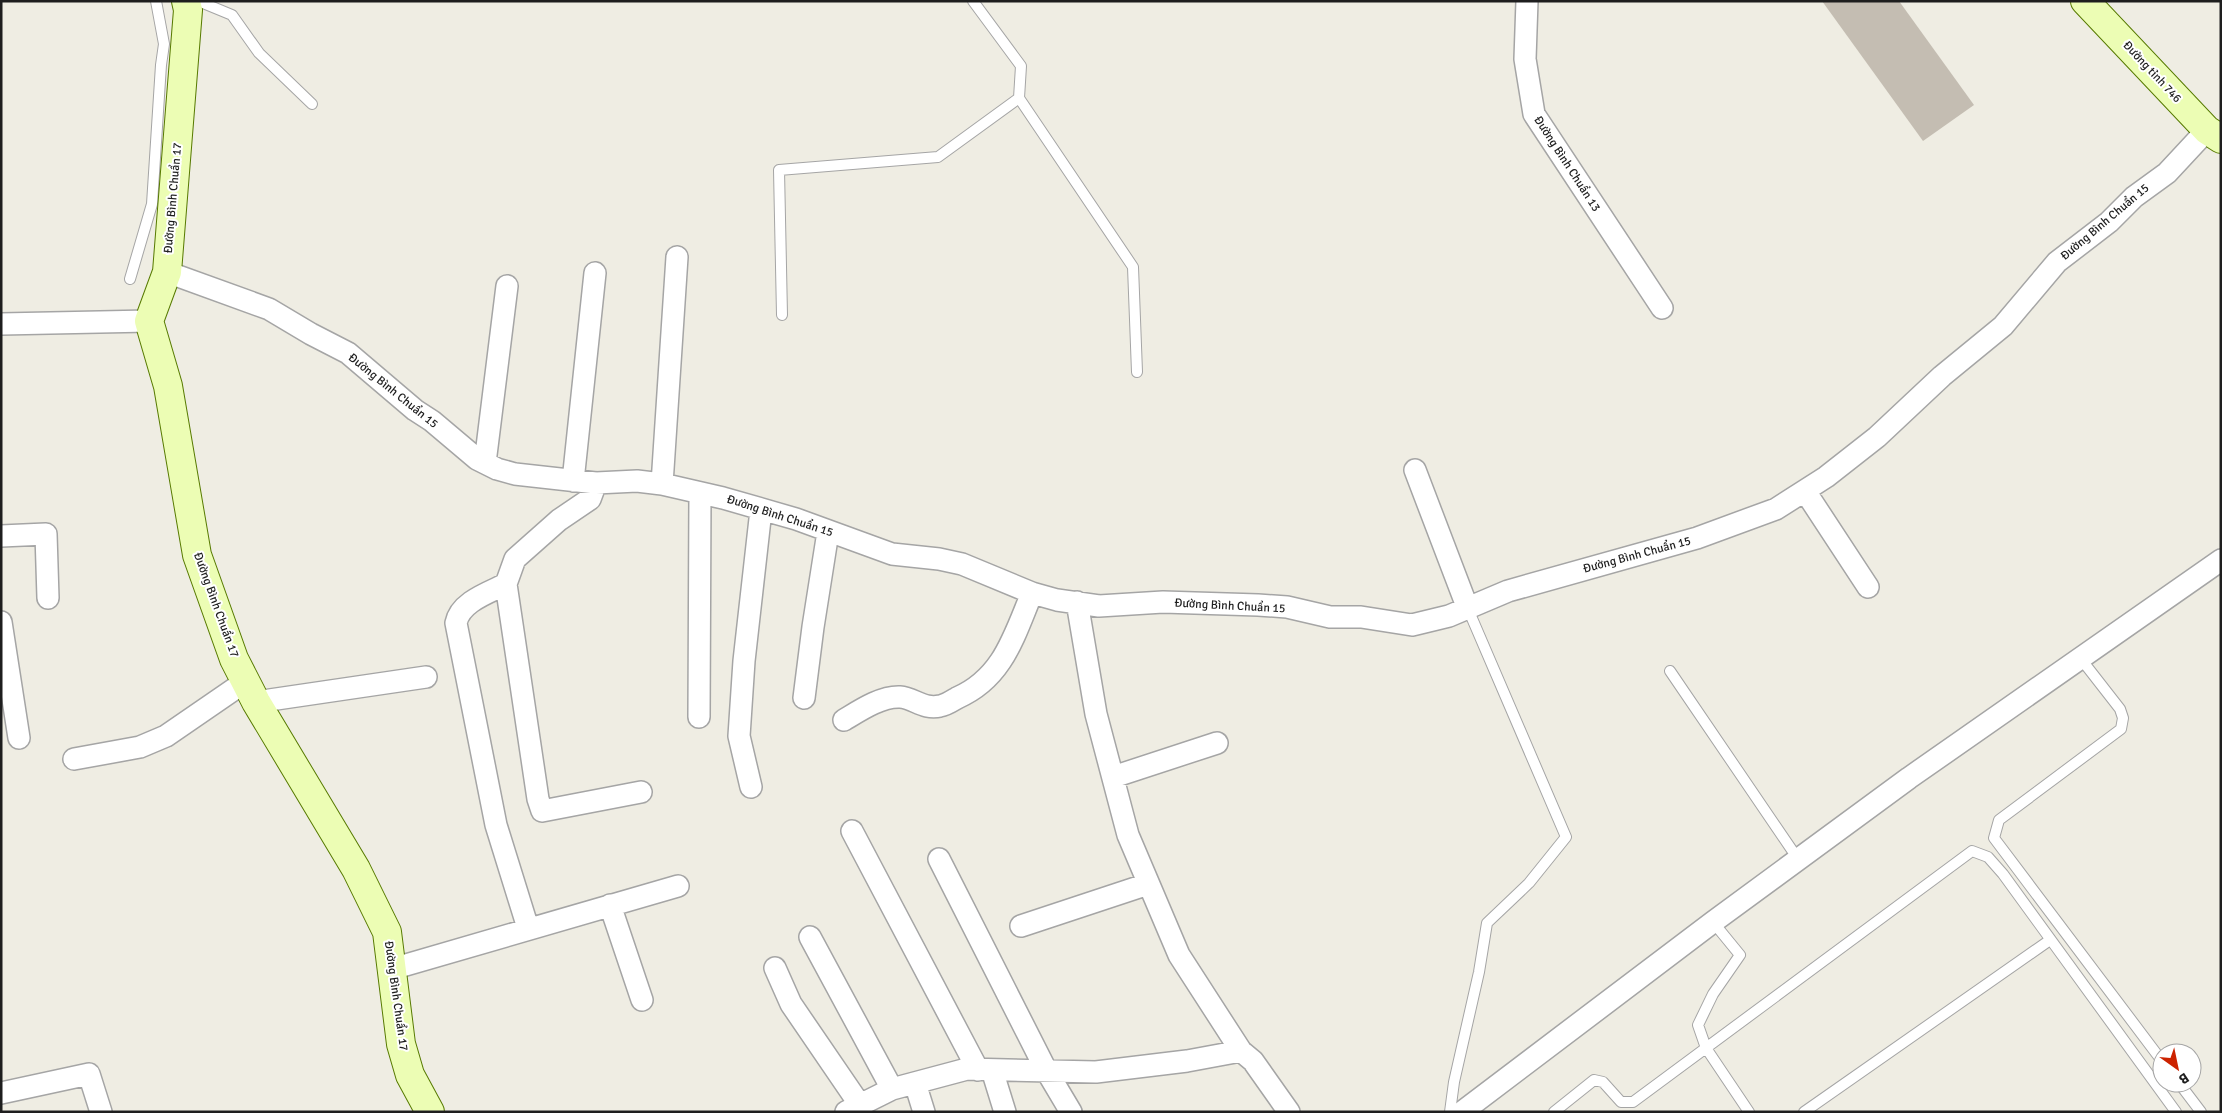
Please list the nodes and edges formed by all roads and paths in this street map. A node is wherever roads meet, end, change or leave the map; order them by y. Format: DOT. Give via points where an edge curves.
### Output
graph roads {
  1 [pos="156,1"];
  2 [pos="186,1"];
  3 [pos="198,1"];
  4 [pos="973,1"];
  5 [pos="1528,1"];
  6 [pos="2085,1"];
  7 [pos="214,5"];
  8 [pos="1018,98"];
  9 [pos="312,104"];
  10 [pos="2214,135"];
  11 [pos="677,256"];
  12 [pos="167,272"];
  13 [pos="596,273"];
  14 [pos="130,279"];
  15 [pos="508,286"];
  16 [pos="1662,308"];
  17 [pos="782,315"];
  18 [pos="149,321"];
  19 [pos="1,324"];
  20 [pos="1137,372"];
  21 [pos="485,463"];
  22 [pos="1415,470"];
  23 [pos="573,481"];
  24 [pos="596,483"];
  25 [pos="662,484"];
  26 [pos="1805,491"];
  27 [pos="700,493"];
  28 [pos="761,510"];
  29 [pos="828,532"];
  30 [pos="1,536"];
  31 [pos="2221,560"];
  32 [pos="506,584"];
  33 [pos="1868,587"];
  34 [pos="1032,593"];
  35 [pos="48,598"];
  36 [pos="1077,602"];
  37 [pos="1468,609"];
  38 [pos="1,622"];
  39 [pos="2081,659"];
  40 [pos="1670,671"];
  41 [pos="426,677"];
  42 [pos="251,692"];
  43 [pos="804,698"];
  44 [pos="698,717"];
  45 [pos="844,720"];
  46 [pos="19,738"];
  47 [pos="1217,743"];
  48 [pos="74,759"];
  49 [pos="1113,777"];
  50 [pos="751,787"];
  51 [pos="641,792"];
  52 [pos="852,831"];
  53 [pos="939,859"];
  54 [pos="1798,860"];
  55 [pos="1148,884"];
  56 [pos="678,886"];
  57 [pos="610,905"];
  58 [pos="1713,922"];
  59 [pos="1022,926"];
  60 [pos="528,928"];
  61 [pos="810,937"];
  62 [pos="2050,940"];
  63 [pos="775,968"];
  64 [pos="392,969"];
  65 [pos="642,1000"];
  66 [pos="1706,1048"];
  67 [pos="2152,1048"];
  68 [pos="1241,1050"];
  69 [pos="985,1070"];
  70 [pos="1046,1070"];
  71 [pos="915,1083"];
  72 [pos="892,1089"];
  73 [pos="1,1093"];
  74 [pos="2186,1093"];
  75 [pos="853,1108"];
  76 [pos="425,1110"];
  77 [pos="2172,1110"];
  78 [pos="101,1112"];
  79 [pos="924,1112"];
  80 [pos="1005,1112"];
  81 [pos="1071,1112"];
  82 [pos="1288,1112"];
  83 [pos="1450,1112"];
  84 [pos="1462,1112"];
  85 [pos="1554,1112"];
  86 [pos="1749,1112"];
  87 [pos="1804,1112"];
  88 [pos="2200,1112"];
  1 -- 14 [label="lane" via="164,44 152,204"];
  2 -- 12 [label="street, Đường Bình Chuẩn 17" via="188,10"];
  3 -- 7 [label="lane"];
  4 -- 8 [label="lane" via="1021,66"];
  5 -- 16 [label="street, Đường Bình Chuẩn 13" via="1526,59 1534,114"];
  6 -- 10 [label="street, Đường tỉnh 746"];
  7 -- 9 [label="lane" via="232,15 258,53"];
  8 -- 17 [label="lane" via="938,157 779,170"];
  8 -- 20 [label="lane" via="1132,267"];
  10 -- 26 [label="street, Đường Bình Chuẩn 15" via="2057,262 2003,326 1942,376 1877,437"];
  11 -- 25 [label="street"];
  12 -- 18 [label="street, Đường Bình Chuẩn 17"];
  12 -- 21 [label="street, Đường Bình Chuẩn 15" via="269,309 348,353 414,410"];
  13 -- 23 [label="street"];
  15 -- 21 [label="street"];
  18 -- 19 [label="street"];
  18 -- 42 [label="street, Đường Bình Chuẩn 17" via="168,386 197,555 234,659"];
  21 -- 23 [label="street, Đường Bình Chuẩn 15" via="515,474"];
  22 -- 37 [label="street"];
  23 -- 24 [label="street, Đường Bình Chuẩn 15"];
  24 -- 25 [label="street, Đường Bình Chuẩn 15" via="637,481"];
  24 -- 32 [label="street" via="590,499 559,520 515,560"];
  25 -- 27 [label="street, Đường Bình Chuẩn 15"];
  26 -- 33 [label="street"];
  26 -- 37 [label="street, Đường Bình Chuẩn 15" via="1749,521 1508,591"];
  27 -- 28 [label="street, Đường Bình Chuẩn 15"];
  27 -- 44 [label="street"];
  28 -- 29 [label="street, Đường Bình Chuẩn 15"];
  28 -- 50 [label="street" via="739,736"];
  29 -- 34 [label="street, Đường Bình Chuẩn 15" via="892,554 962,564"];
  29 -- 43 [label="street"];
  30 -- 35 [label="street" via="46,534"];
  31 -- 39 [label="street"];
  32 -- 51 [label="street" via="542,811"];
  32 -- 60 [label="street" via="468,604 458,613 456,623 496,825"];
  34 -- 36 [label="street, Đường Bình Chuẩn 15"];
  34 -- 45 [label="street" via="1006,655 991,676 967,694 940,706 922,706 900,697 874,703"];
  36 -- 37 [label="street, Đường Bình Chuẩn 15" via="1099,606 1163,602 1258,605 1287,607 1330,617 1361,617 1412,625"];
  36 -- 49 [label="street" via="1096,714"];
  37 -- 83 [label="lane" via="1566,837 1529,884 1487,923"];
  38 -- 46 [label="street"];
  39 -- 54 [label="street" via="1909,778"];
  39 -- 67 [label="lane" via="2120,709 2123,718 2121,729 1998,820 1994,838"];
  40 -- 54 [label="lane"];
  41 -- 42 [label="street"];
  42 -- 48 [label="street" via="140,747"];
  42 -- 64 [label="street, Đường Bình Chuẩn 17" via="371,896 387,932"];
  47 -- 49 [label="street"];
  49 -- 55 [label="street" via="1128,835"];
  52 -- 69 [label="street"];
  53 -- 70 [label="street"];
  54 -- 58 [label="street"];
  55 -- 59 [label="street"];
  55 -- 68 [label="street" via="1179,955"];
  56 -- 57 [label="street"];
  57 -- 60 [label="street"];
  57 -- 65 [label="street"];
  58 -- 66 [label="lane" via="1740,955 1713,994 1698,1025"];
  58 -- 84 [label="street"];
  60 -- 64 [label="street"];
  61 -- 72 [label="street"];
  62 -- 66 [label="lane" via="2003,874 1988,857 1972,851"];
  62 -- 77 [label="lane"];
  62 -- 87 [label="lane"];
  63 -- 75 [label="street" via="790,1004"];
  64 -- 76 [label="street, Đường Bình Chuẩn 17" via="401,1044"];
  66 -- 85 [label="lane" via="1633,1102 1621,1102 1603,1082 1594,1080"];
  66 -- 86 [label="lane"];
  68 -- 70 [label="street" via="1187,1061 1096,1072"];
  68 -- 82 [label="street" via="1253,1061"];
  69 -- 70 [label="street"];
  69 -- 71 [label="street" via="968,1069"];
  69 -- 80 [label="street"];
  70 -- 81 [label="street"];
  71 -- 72 [label="street"];
  71 -- 79 [label="street"];
  72 -- 75 [label="street"];
  73 -- 78 [label="street" via="89,1074"];
  74 -- 88 [label="lane"];
}
